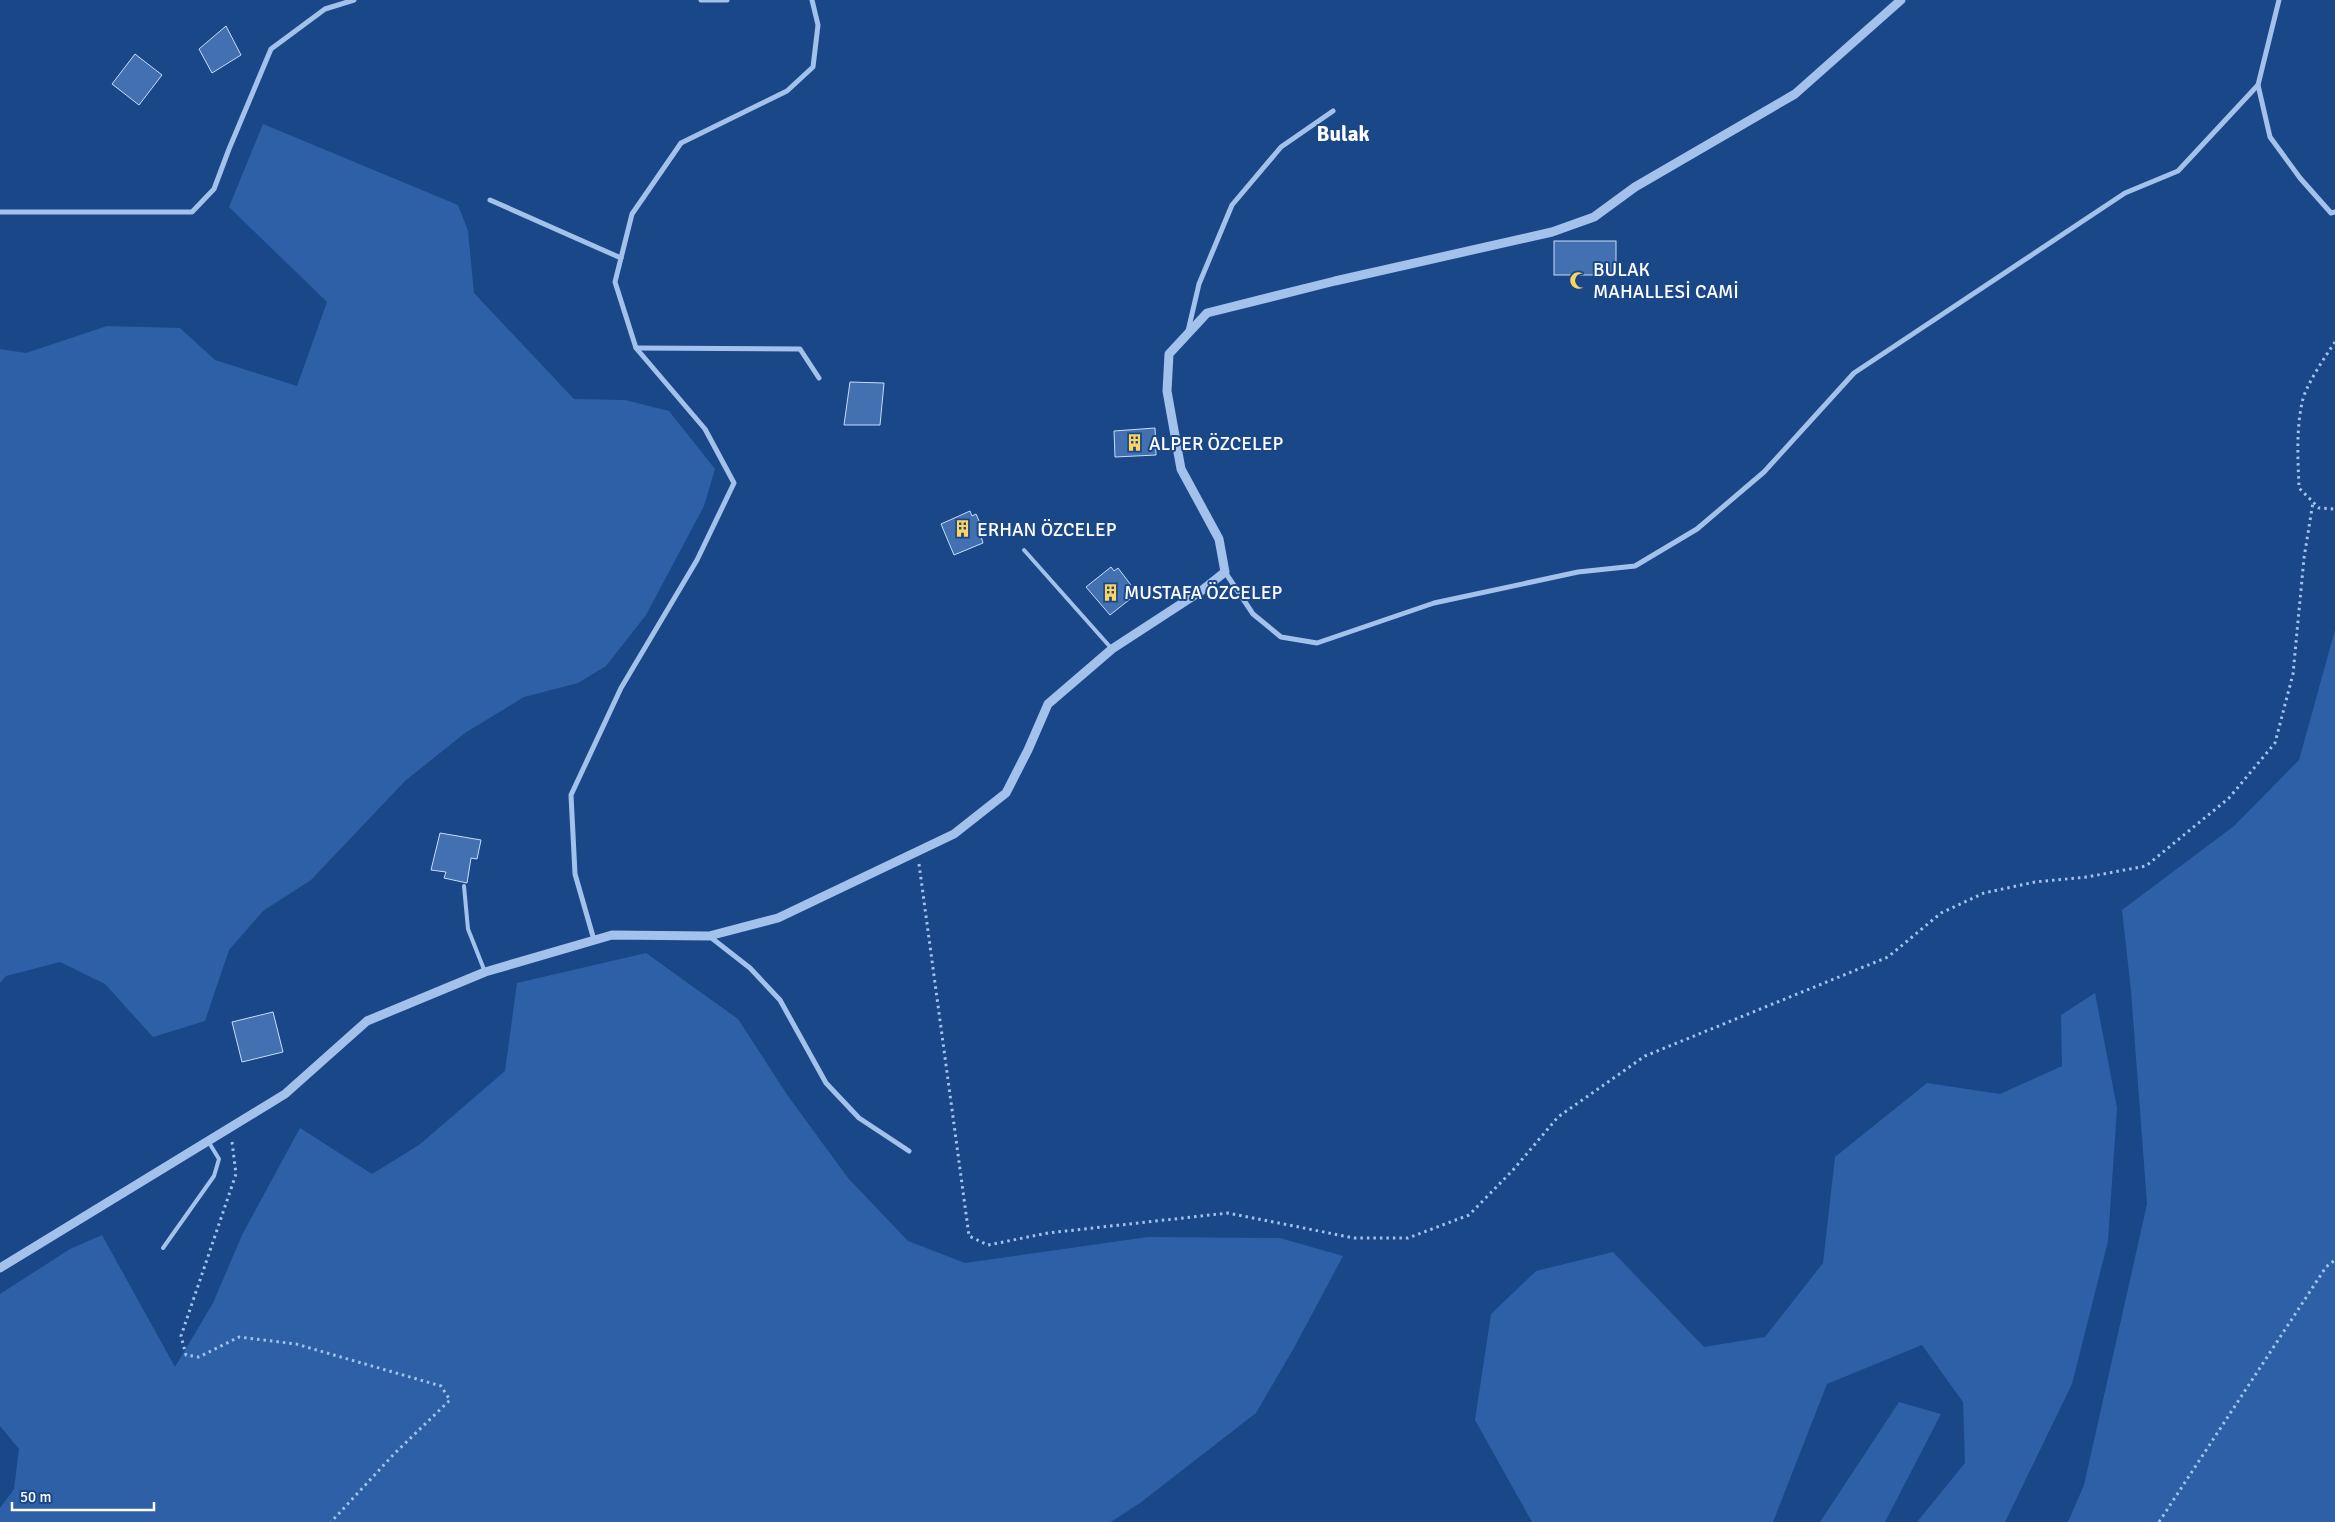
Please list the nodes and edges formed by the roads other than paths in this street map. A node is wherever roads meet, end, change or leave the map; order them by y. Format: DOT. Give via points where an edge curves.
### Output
graph roads {
  1 [pos="354,0"];
  2 [pos="701,0"];
  3 [pos="727,0"];
  4 [pos="812,0"];
  5 [pos="1901,0"];
  6 [pos="2279,0"];
  7 [pos="2258,85"];
  8 [pos="1333,112"];
  9 [pos="490,200"];
  10 [pos="0,212"];
  11 [pos="2335,212"];
  12 [pos="621,258"];
  13 [pos="1188,334"];
  14 [pos="636,348"];
  15 [pos="819,378"];
  16 [pos="1024,550"];
  17 [pos="1225,572"];
  18 [pos="1112,649"];
  19 [pos="464,886"];
  20 [pos="709,936"];
  21 [pos="594,940"];
  22 [pos="485,972"];
  23 [pos="208,1141"];
  24 [pos="909,1152"];
  25 [pos="163,1248"];
  26 [pos="0,1268"];
  1 -- 10 [label="street" via="324,9 272,49 214,189 192,212"];
  2 -- 3 [label="street"];
  4 -- 12 [label="street" via="818,25 814,67 787,91 680,143 632,214"];
  5 -- 13 [label="street" via="1795,94 1635,187 1594,217 1552,232 1400,265 1207,313"];
  6 -- 7 [label="street"];
  7 -- 11 [label="street" via="2270,137 2300,178 2331,213"];
  7 -- 17 [label="street" via="2178,171 2125,193 1854,373 1764,472 1697,529 1635,566 1578,572 1434,603 1317,643 1281,637 1253,614"];
  8 -- 13 [label="street" via="1281,147 1232,205 1199,284"];
  9 -- 12 [label="street"];
  12 -- 14 [label="street" via="615,282"];
  13 -- 17 [label="street" via="1169,354 1167,391 1181,469 1219,539"];
  14 -- 15 [label="street" via="800,350"];
  14 -- 21 [label="street" via="706,429 734,483 697,560 621,688 571,795 575,874"];
  16 -- 18 [label="lane"];
  17 -- 18 [label="street"];
  18 -- 20 [label="street" via="1048,704 1006,793 954,834 778,918"];
  19 -- 22 [label="lane" via="468,929"];
  20 -- 21 [label="street" via="612,935"];
  20 -- 24 [label="street" via="750,968 780,1000 826,1083 859,1118"];
  21 -- 22 [label="street"];
  22 -- 23 [label="street" via="366,1021 285,1094"];
  23 -- 25 [label="lane" via="219,1159 214,1176"];
  23 -- 26 [label="street"];
}
